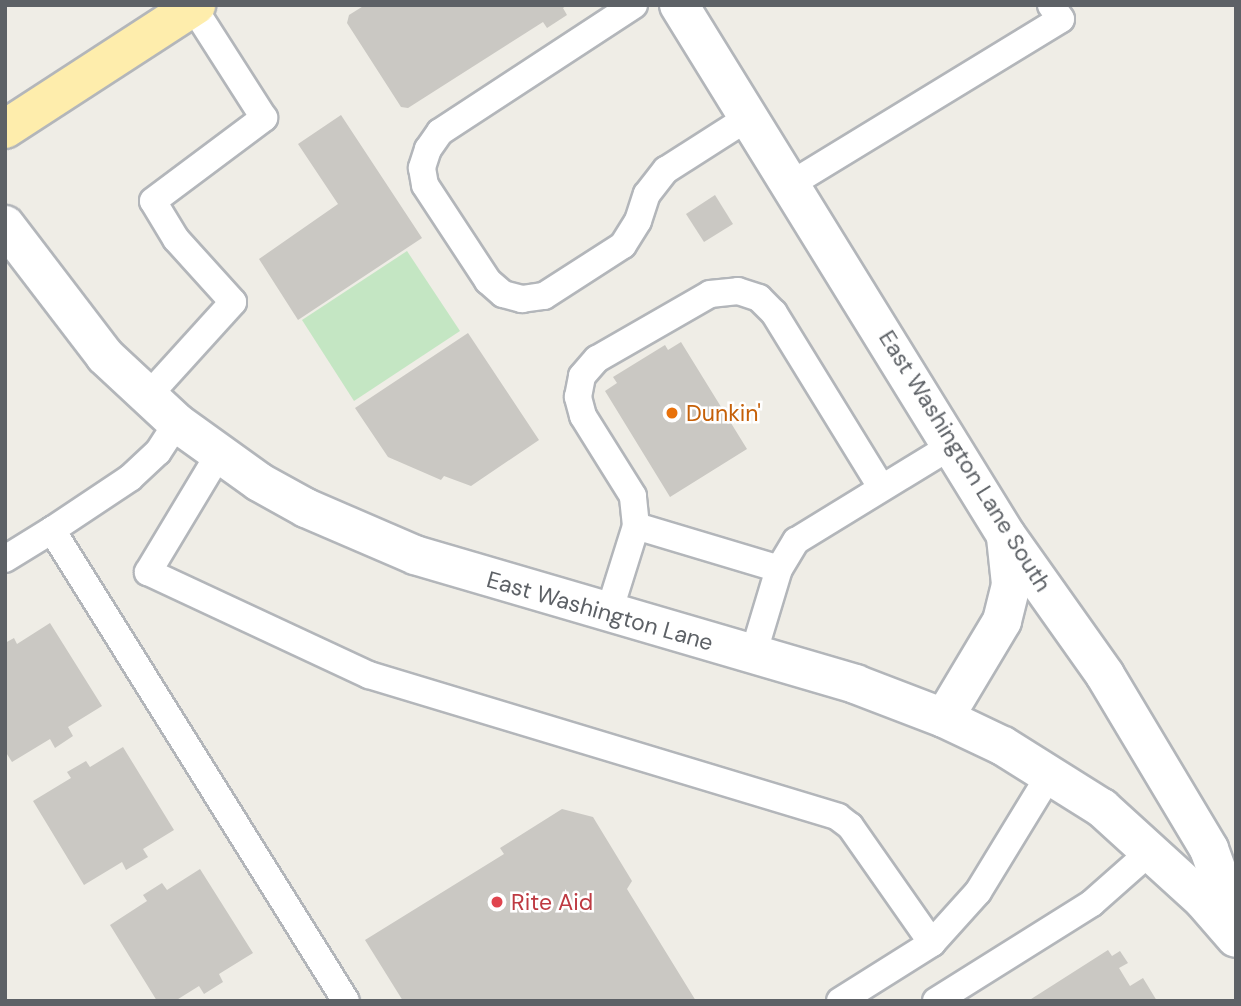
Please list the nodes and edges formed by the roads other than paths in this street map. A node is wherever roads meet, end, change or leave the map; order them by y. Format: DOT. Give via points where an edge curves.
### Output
graph roads {
  1 [pos="634,5"];
  2 [pos="679,5"];
  3 [pos="194,6"];
  4 [pos="1064,10"];
  5 [pos="749,117"];
  6 [pos="5,129"];
  7 [pos="791,184"];
  8 [pos="5,225"];
  9 [pos="147,397"];
  10 [pos="177,423"];
  11 [pos="954,444"];
  12 [pos="219,454"];
  13 [pos="881,487"];
  14 [pos="636,526"];
  15 [pos="52,530"];
  16 [pos="1006,535"];
  17 [pos="5,559"];
  18 [pos="779,569"];
  19 [pos="608,612"];
  20 [pos="753,655"];
  21 [pos="944,718"];
  22 [pos="1051,775"];
  23 [pos="1152,850"];
  24 [pos="1236,923"];
  25 [pos="1236,938"];
  26 [pos="932,943"];
  27 [pos="345,1001"];
  28 [pos="840,1001"];
  29 [pos="936,1001"];
  1 -- 5 [label="lane" via="440,132 428,149 422,168 425,185 488,281 503,294 522,299 544,296 623,245 638,222 647,194 666,170"];
  2 -- 5 [label="main road, East Washington Lane South"];
  3 -- 6 [label="main road"];
  3 -- 9 [label="lane" via="264,118 153,201 176,239 233,302"];
  4 -- 7 [label="lane"];
  5 -- 7 [label="main road, East Washington Lane South"];
  7 -- 11 [label="main road, East Washington Lane South"];
  8 -- 9 [label="main road, East Washington Lane" via="68,312"];
  9 -- 10 [label="main road, East Washington Lane"];
  10 -- 12 [label="main road, East Washington Lane"];
  10 -- 15 [label="lane" via="158,452 130,478"];
  11 -- 13 [label="lane"];
  11 -- 16 [label="main road, East Washington Lane South"];
  12 -- 19 [label="main road, East Washington Lane" via="306,508 353,530 448,566"];
  12 -- 26 [label="lane" via="148,572 369,676 838,817 850,826"];
  13 -- 14 [label="lane" via="774,313 759,298 738,291 710,294 597,359 582,376 578,397 583,416 633,496"];
  13 -- 18 [label="lane" via="796,541"];
  14 -- 18 [label="lane"];
  14 -- 19 [label="lane"];
  15 -- 17 [label="lane"];
  15 -- 27 [label="lane"];
  16 -- 21 [label="main road" via="1011,584 1002,621"];
  16 -- 24 [label="main road, East Washington Lane South" via="1105,675 1209,849"];
  18 -- 20 [label="lane"];
  19 -- 20 [label="main road, East Washington Lane"];
  20 -- 21 [label="main road, East Washington Lane" via="855,684"];
  21 -- 22 [label="main road, East Washington Lane"];
  22 -- 23 [label="main road, East Washington Lane"];
  22 -- 26 [label="lane" via="972,900"];
  23 -- 25 [label="main road, East Washington Lane"];
  23 -- 29 [label="lane" via="1092,903"];
  26 -- 28 [label="lane"];
}
